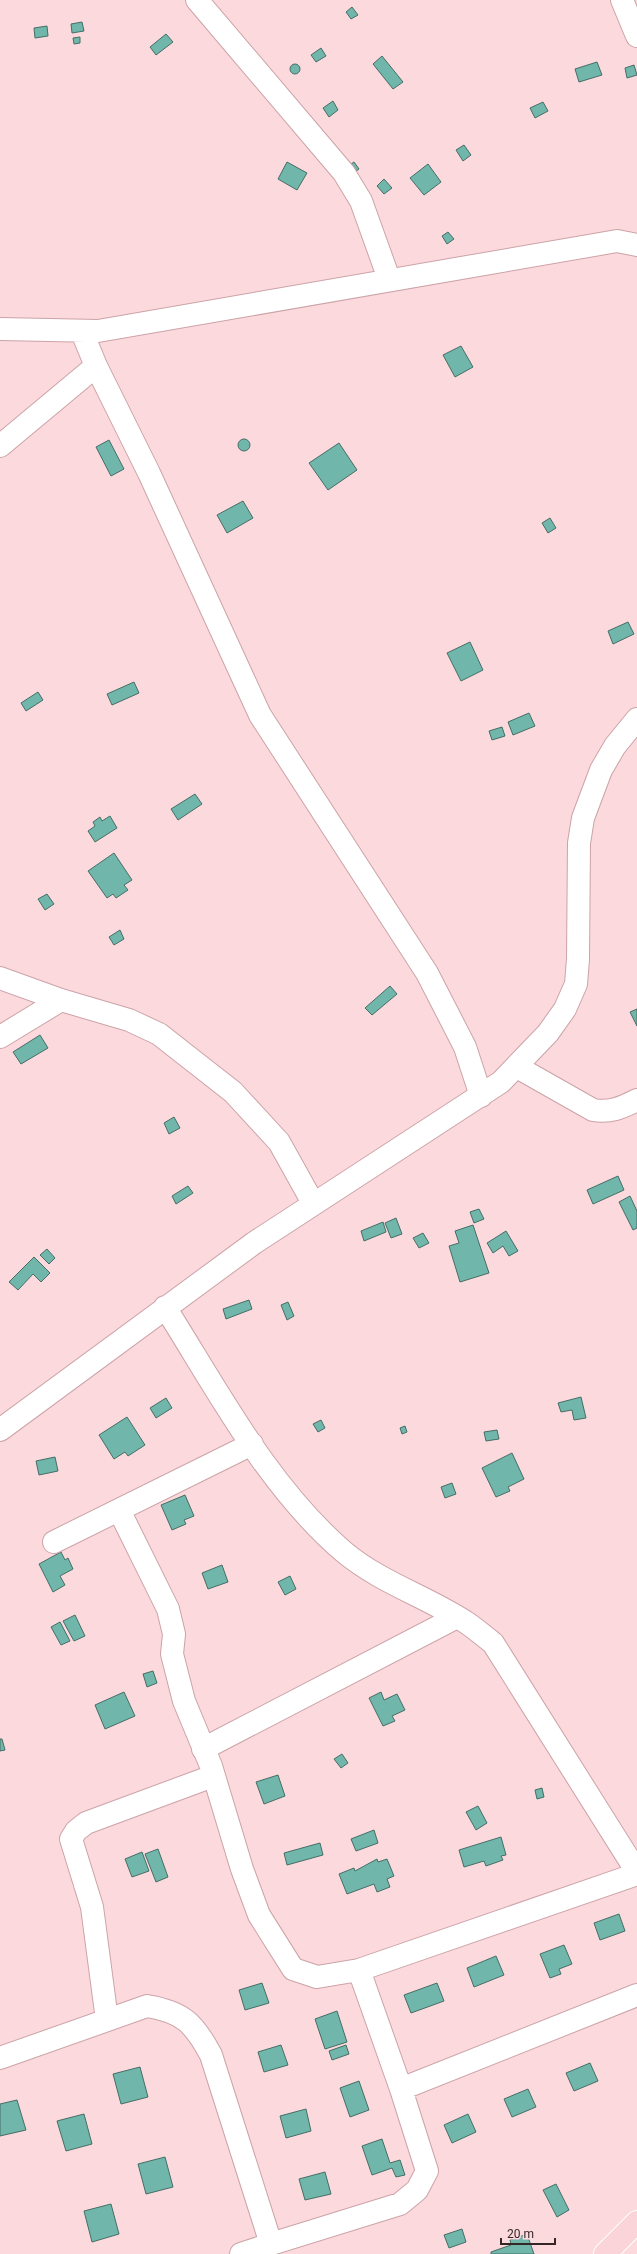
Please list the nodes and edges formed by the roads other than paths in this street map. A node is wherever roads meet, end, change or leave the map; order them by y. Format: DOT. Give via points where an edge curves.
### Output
graph roads {
  1 [pos="197,0"];
  2 [pos="622,0"];
  3 [pos="637,36"];
  4 [pos="637,245"];
  5 [pos="389,279"];
  6 [pos="0,328"];
  7 [pos="82,332"];
  8 [pos="96,366"];
  9 [pos="0,446"];
  10 [pos="637,719"];
  11 [pos="0,978"];
  12 [pos="60,1000"];
  13 [pos="0,1036"];
  14 [pos="517,1067"];
  15 [pos="481,1096"];
  16 [pos="637,1100"];
  17 [pos="313,1203"];
  18 [pos="165,1307"];
  19 [pos="0,1430"];
  20 [pos="252,1444"];
  21 [pos="119,1510"];
  22 [pos="54,1542"];
  23 [pos="457,1617"];
  24 [pos="204,1749"];
  25 [pos="214,1776"];
  26 [pos="637,1873"];
  27 [pos="359,1970"];
  28 [pos="637,1995"];
  29 [pos="107,2020"];
  30 [pos="0,2058"];
  31 [pos="401,2089"];
  32 [pos="637,2222"];
  33 [pos="271,2244"];
  34 [pos="241,2254"];
  35 [pos="605,2254"];
  1 -- 5 [label="street" via="344,173 361,201"];
  2 -- 3 [label="street"];
  4 -- 5 [label="street" via="617,241"];
  5 -- 7 [label="street"];
  6 -- 7 [label="street"];
  7 -- 8 [label="street"];
  8 -- 9 [label="street"];
  8 -- 15 [label="street" via="149,473 260,715 428,973 465,1047"];
  10 -- 14 [label="street" via="615,746 601,770 583,818 579,843 576,984 565,1009 548,1033"];
  11 -- 12 [label="street"];
  12 -- 13 [label="street"];
  12 -- 17 [label="street" via="129,1020 159,1034 233,1092 279,1142"];
  14 -- 15 [label="street"];
  14 -- 16 [label="street" via="593,1110 617,1110"];
  15 -- 17 [label="street"];
  17 -- 18 [label="street"];
  18 -- 19 [label="street"];
  18 -- 20 [label="street"];
  20 -- 21 [label="street"];
  20 -- 23 [label="street" via="267,1468 301,1511 345,1553 392,1583"];
  21 -- 22 [label="street"];
  21 -- 24 [label="street" via="168,1609 174,1634 172,1654 184,1701"];
  23 -- 24 [label="street"];
  23 -- 26 [label="street" via="493,1643"];
  24 -- 25 [label="street"];
  25 -- 27 [label="street" via="242,1869 259,1915 293,1969 317,1977"];
  25 -- 29 [label="street" via="86,1823 71,1839 92,1907"];
  26 -- 27 [label="street"];
  27 -- 31 [label="street"];
  28 -- 31 [label="street"];
  29 -- 30 [label="street"];
  29 -- 33 [label="street" via="147,2006 167,2009 185,2018 200,2035 211,2055"];
  31 -- 33 [label="street" via="427,2171 417,2190 400,2204"];
  32 -- 35 [label="main road"];
  33 -- 34 [label="street"];
}
